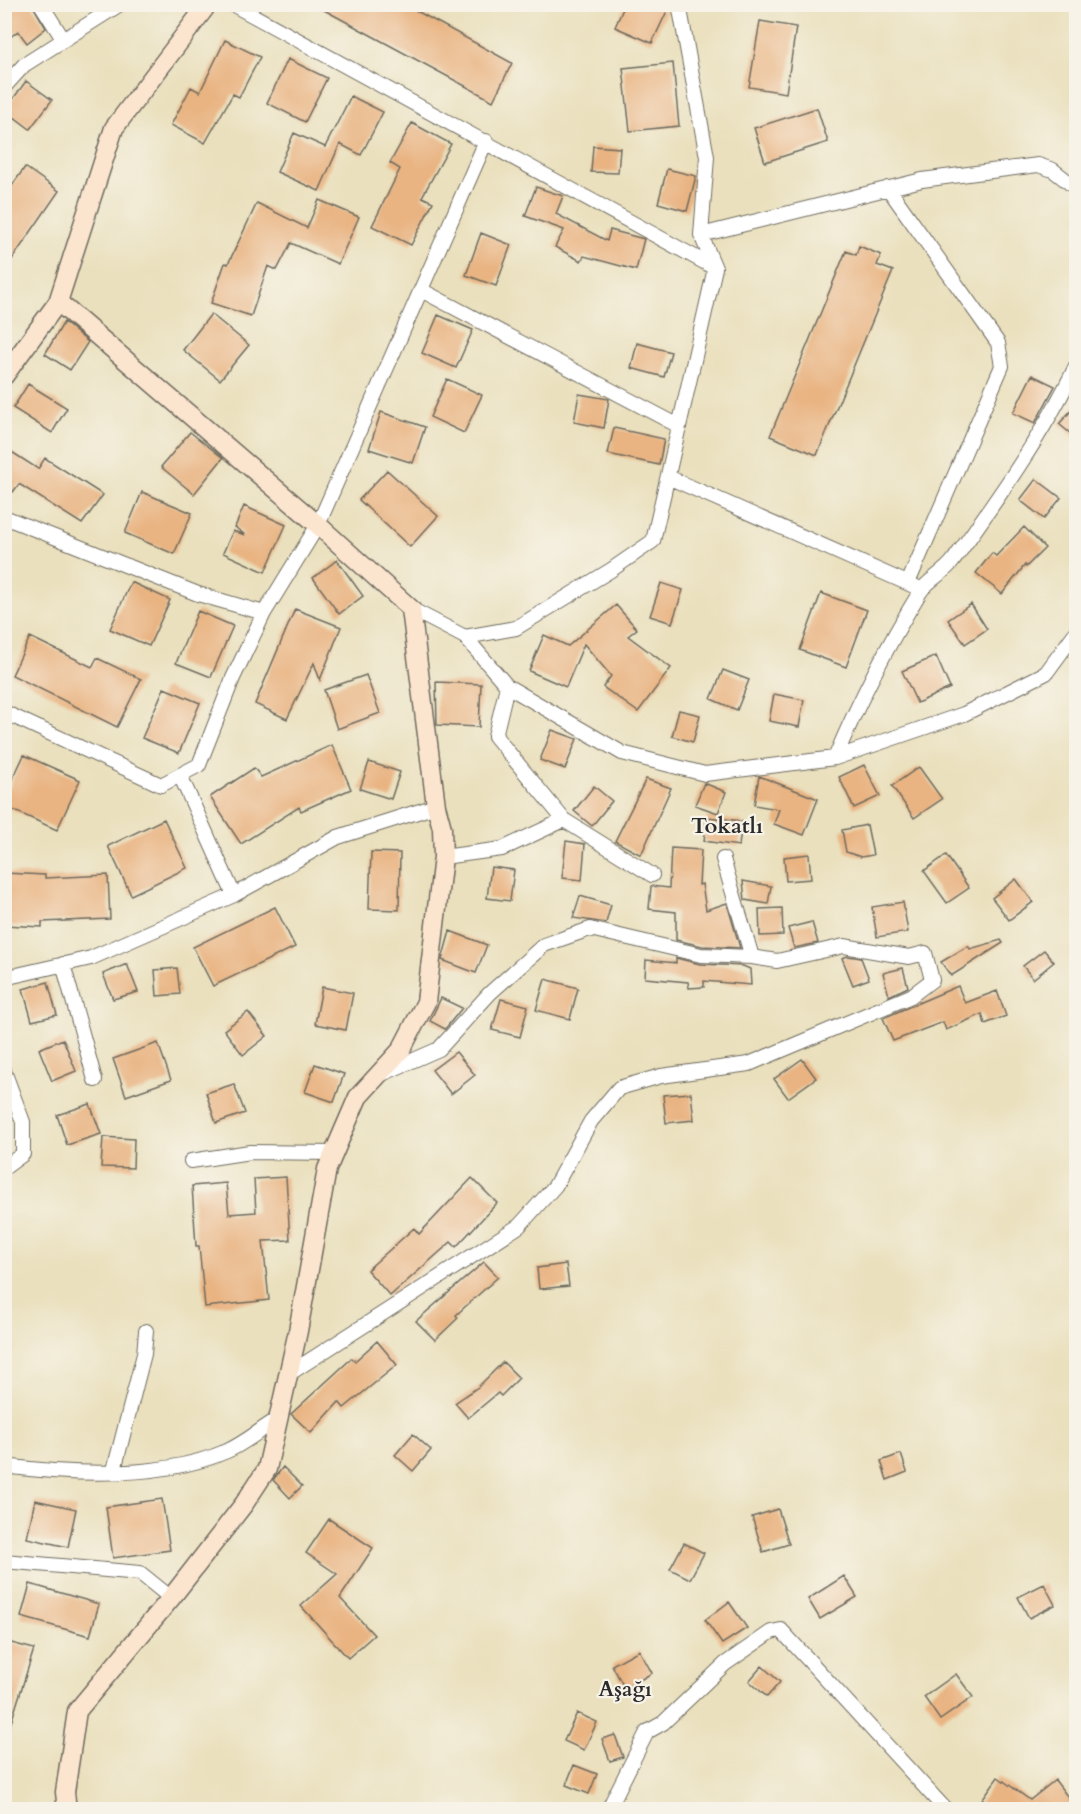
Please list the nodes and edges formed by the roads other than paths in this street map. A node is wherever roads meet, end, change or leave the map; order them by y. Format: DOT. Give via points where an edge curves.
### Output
graph roads {
  1 [pos="41,4"];
  2 [pos="120,4"];
  3 [pos="208,4"];
  4 [pos="232,4"];
  5 [pos="679,5"];
  6 [pos="63,39"];
  7 [pos="4,87"];
  8 [pos="486,141"];
  9 [pos="888,188"];
  10 [pos="1077,188"];
  11 [pos="701,235"];
  12 [pos="715,268"];
  13 [pos="421,290"];
  14 [pos="58,302"];
  15 [pos="1077,366"];
  16 [pos="4,376"];
  17 [pos="680,426"];
  18 [pos="668,477"];
  19 [pos="4,517"];
  20 [pos="318,525"];
  21 [pos="908,583"];
  22 [pos="922,590"];
  23 [pos="411,609"];
  24 [pos="264,613"];
  25 [pos="1077,632"];
  26 [pos="465,637"];
  27 [pos="507,686"];
  28 [pos="4,712"];
  29 [pos="835,758"];
  30 [pos="180,776"];
  31 [pos="436,806"];
  32 [pos="564,820"];
  33 [pos="443,857"];
  34 [pos="723,859"];
  35 [pos="652,875"];
  36 [pos="234,895"];
  37 [pos="752,957"];
  38 [pos="63,964"];
  39 [pos="4,978"];
  40 [pos="4,1071"];
  41 [pos="377,1076"];
  42 [pos="95,1080"];
  43 [pos="334,1153"];
  44 [pos="191,1161"];
  45 [pos="4,1167"];
  46 [pos="146,1331"];
  47 [pos="287,1375"];
  48 [pos="278,1419"];
  49 [pos="4,1466"];
  50 [pos="114,1470"];
  51 [pos="4,1562"];
  52 [pos="171,1598"];
  53 [pos="67,1809"];
  54 [pos="608,1809"];
  55 [pos="946,1809"];
  1 -- 6 [label="street"];
  2 -- 6 [label="street"];
  3 -- 14 [label="street" via="114,128"];
  4 -- 8 [label="street"];
  5 -- 11 [label="street" via="707,157"];
  6 -- 7 [label="street" via="24,65"];
  8 -- 12 [label="street"];
  8 -- 13 [label="street"];
  9 -- 10 [label="street" via="1038,165"];
  9 -- 11 [label="street"];
  9 -- 21 [label="street" via="998,343 1002,366"];
  11 -- 12 [label="street"];
  12 -- 17 [label="street"];
  13 -- 17 [label="street"];
  13 -- 20 [label="street"];
  14 -- 16 [label="street"];
  14 -- 20 [label="street"];
  15 -- 22 [label="street" via="1058,404 999,496 947,569"];
  17 -- 18 [label="street"];
  18 -- 21 [label="street"];
  18 -- 26 [label="street" via="653,541 516,628"];
  19 -- 24 [label="street" via="198,594"];
  20 -- 23 [label="street"];
  20 -- 24 [label="street"];
  21 -- 22 [label="street"];
  22 -- 29 [label="street" via="853,715"];
  23 -- 26 [label="street"];
  23 -- 31 [label="street"];
  24 -- 30 [label="street" via="232,678 199,765"];
  25 -- 29 [label="street" via="1046,673 964,714"];
  26 -- 27 [label="street"];
  27 -- 29 [label="street" via="622,753 705,774"];
  27 -- 32 [label="street" via="495,736"];
  28 -- 30 [label="street" via="161,784"];
  30 -- 36 [label="street"];
  31 -- 33 [label="street"];
  31 -- 36 [label="street" via="338,837"];
  32 -- 33 [label="street" via="502,849"];
  32 -- 35 [label="street"];
  33 -- 41 [label="street" via="426,1002 401,1050"];
  34 -- 37 [label="street"];
  36 -- 38 [label="street" via="91,958"];
  37 -- 41 [label="street" via="701,955 590,929 544,945 490,993 439,1049"];
  37 -- 47 [label="street" via="777,961 844,946 909,957 924,953 932,980 911,996 749,1064 661,1076 619,1088 591,1121 555,1186 519,1226"];
  38 -- 39 [label="street"];
  38 -- 42 [label="street"];
  40 -- 45 [label="street" via="23,1122 23,1154"];
  41 -- 43 [label="street" via="358,1096"];
  43 -- 44 [label="street" via="250,1152"];
  43 -- 47 [label="street" via="327,1170"];
  46 -- 50 [label="street" via="144,1354"];
  47 -- 48 [label="street"];
  48 -- 50 [label="street" via="228,1450 173,1468"];
  48 -- 52 [label="street" via="267,1469"];
  49 -- 50 [label="street" via="56,1472"];
  51 -- 52 [label="street" via="140,1573"];
  52 -- 53 [label="street" via="77,1711 65,1792"];
  54 -- 55 [label="street" via="647,1732 663,1723 725,1664 771,1632 780,1630"];
}
